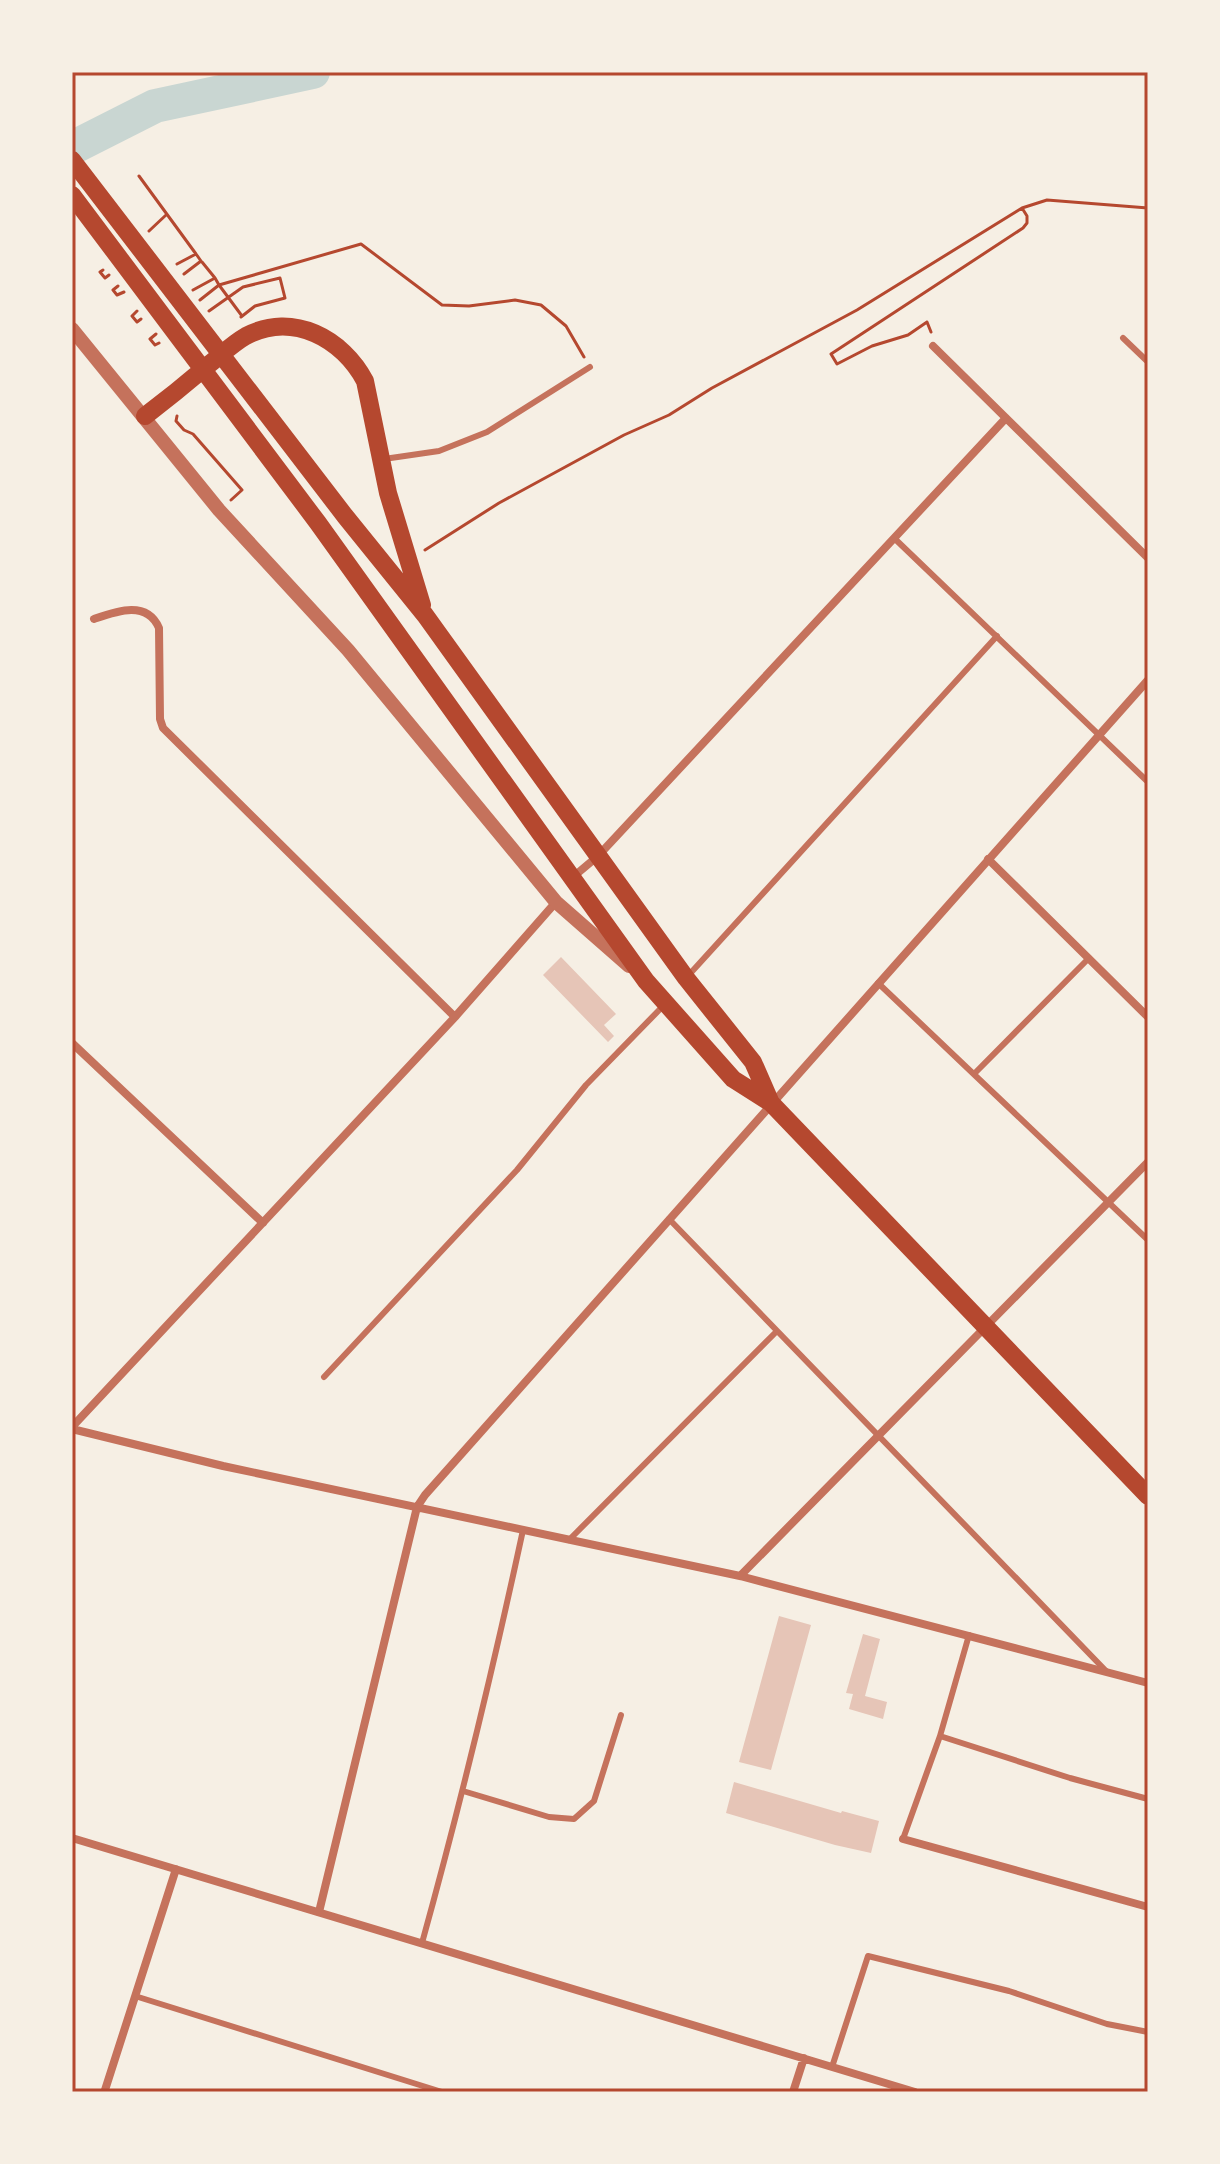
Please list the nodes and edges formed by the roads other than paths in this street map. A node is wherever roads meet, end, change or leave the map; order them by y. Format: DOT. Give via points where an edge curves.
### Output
graph roads {
  1 [pos="72,160"];
  2 [pos="72,195"];
  3 [pos="72,329"];
  4 [pos="1123,338"];
  5 [pos="933,346"];
  6 [pos="1148,362"];
  7 [pos="590,367"];
  8 [pos="145,416"];
  9 [pos="1006,418"];
  10 [pos="382,459"];
  11 [pos="894,538"];
  12 [pos="1148,558"];
  13 [pos="425,615"];
  14 [pos="94,619"];
  15 [pos="997,636"];
  16 [pos="1148,680"];
  17 [pos="1099,735"];
  18 [pos="1148,782"];
  19 [pos="598,856"];
  20 [pos="988,859"];
  21 [pos="571,878"];
  22 [pos="556,902"];
  23 [pos="1089,958"];
  24 [pos="686,978"];
  25 [pos="646,981"];
  26 [pos="878,983"];
  27 [pos="665,1004"];
  28 [pos="455,1017"];
  29 [pos="1148,1017"];
  30 [pos="72,1043"];
  31 [pos="974,1074"];
  32 [pos="771,1103"];
  33 [pos="1148,1162"];
  34 [pos="1109,1201"];
  35 [pos="669,1219"];
  36 [pos="263,1223"];
  37 [pos="1148,1240"];
  38 [pos="985,1327"];
  39 [pos="777,1331"];
  40 [pos="324,1377"];
  41 [pos="72,1428"];
  42 [pos="878,1436"];
  43 [pos="1148,1496"];
  44 [pos="417,1507"];
  45 [pos="523,1530"];
  46 [pos="569,1540"];
  47 [pos="740,1576"];
  48 [pos="969,1635"];
  49 [pos="1107,1672"];
  50 [pos="1148,1683"];
  51 [pos="621,1715"];
  52 [pos="940,1736"];
  53 [pos="463,1791"];
  54 [pos="1148,1799"];
  55 [pos="72,1838"];
  56 [pos="903,1839"];
  57 [pos="176,1869"];
  58 [pos="1148,1907"];
  59 [pos="319,1912"];
  60 [pos="422,1943"];
  61 [pos="135,1996"];
  62 [pos="1148,2032"];
  63 [pos="804,2058"];
  64 [pos="832,2067"];
  65 [pos="105,2090"];
  66 [pos="442,2092"];
  67 [pos="793,2092"];
  68 [pos="915,2092"];
  1 -- 13 [label="main road"];
  2 -- 21 [label="main road" via="230,404"];
  3 -- 8 [label="street"];
  4 -- 6 [label="lane"];
  5 -- 9 [label="street"];
  7 -- 10 [label="lane" via="487,432 439,451"];
  8 -- 10 [label="main road" via="248,335 280,327 299,329 331,341 357,366 370,398"];
  8 -- 22 [label="street" via="219,510 348,650"];
  9 -- 11 [label="street"];
  9 -- 12 [label="street"];
  10 -- 13 [label="main road"];
  11 -- 15 [label="lane"];
  11 -- 19 [label="street"];
  13 -- 19 [label="main road"];
  14 -- 28 [label="street" via="128,609 155,618 163,728"];
  15 -- 17 [label="lane"];
  15 -- 24 [label="lane"];
  16 -- 17 [label="street"];
  17 -- 18 [label="lane"];
  17 -- 20 [label="street"];
  19 -- 21 [label="street"];
  19 -- 24 [label="main road"];
  20 -- 23 [label="street"];
  20 -- 26 [label="street"];
  21 -- 25 [label="main road"];
  22 -- 25 [label="street"];
  22 -- 28 [label="street"];
  23 -- 29 [label="street"];
  23 -- 31 [label="lane"];
  24 -- 32 [label="main road" via="753,1062"];
  25 -- 27 [label="main road"];
  26 -- 31 [label="lane"];
  26 -- 32 [label="street"];
  27 -- 32 [label="main road" via="733,1079"];
  27 -- 40 [label="lane"];
  28 -- 36 [label="street"];
  30 -- 36 [label="street"];
  31 -- 34 [label="lane"];
  32 -- 35 [label="street"];
  32 -- 38 [label="main road"];
  33 -- 34 [label="street"];
  34 -- 37 [label="lane"];
  34 -- 38 [label="street"];
  35 -- 39 [label="lane"];
  35 -- 44 [label="street"];
  36 -- 41 [label="street"];
  38 -- 42 [label="street"];
  38 -- 43 [label="main road"];
  39 -- 42 [label="lane"];
  39 -- 46 [label="lane"];
  41 -- 44 [label="street"];
  42 -- 47 [label="street"];
  42 -- 49 [label="lane"];
  44 -- 45 [label="street"];
  44 -- 59 [label="street"];
  45 -- 46 [label="street"];
  45 -- 53 [label="lane"];
  46 -- 47 [label="street"];
  47 -- 48 [label="street"];
  48 -- 49 [label="street"];
  48 -- 52 [label="lane"];
  49 -- 50 [label="street"];
  51 -- 53 [label="lane" via="594,1801 574,1819 549,1817"];
  52 -- 54 [label="lane"];
  52 -- 56 [label="lane"];
  53 -- 60 [label="lane"];
  55 -- 57 [label="street"];
  56 -- 58 [label="street"];
  57 -- 59 [label="street"];
  57 -- 61 [label="street"];
  59 -- 60 [label="street"];
  60 -- 63 [label="street"];
  61 -- 65 [label="street"];
  61 -- 66 [label="lane"];
  62 -- 64 [label="lane" via="868,1956"];
  63 -- 64 [label="street"];
  63 -- 67 [label="street"];
  64 -- 68 [label="street"];
}
